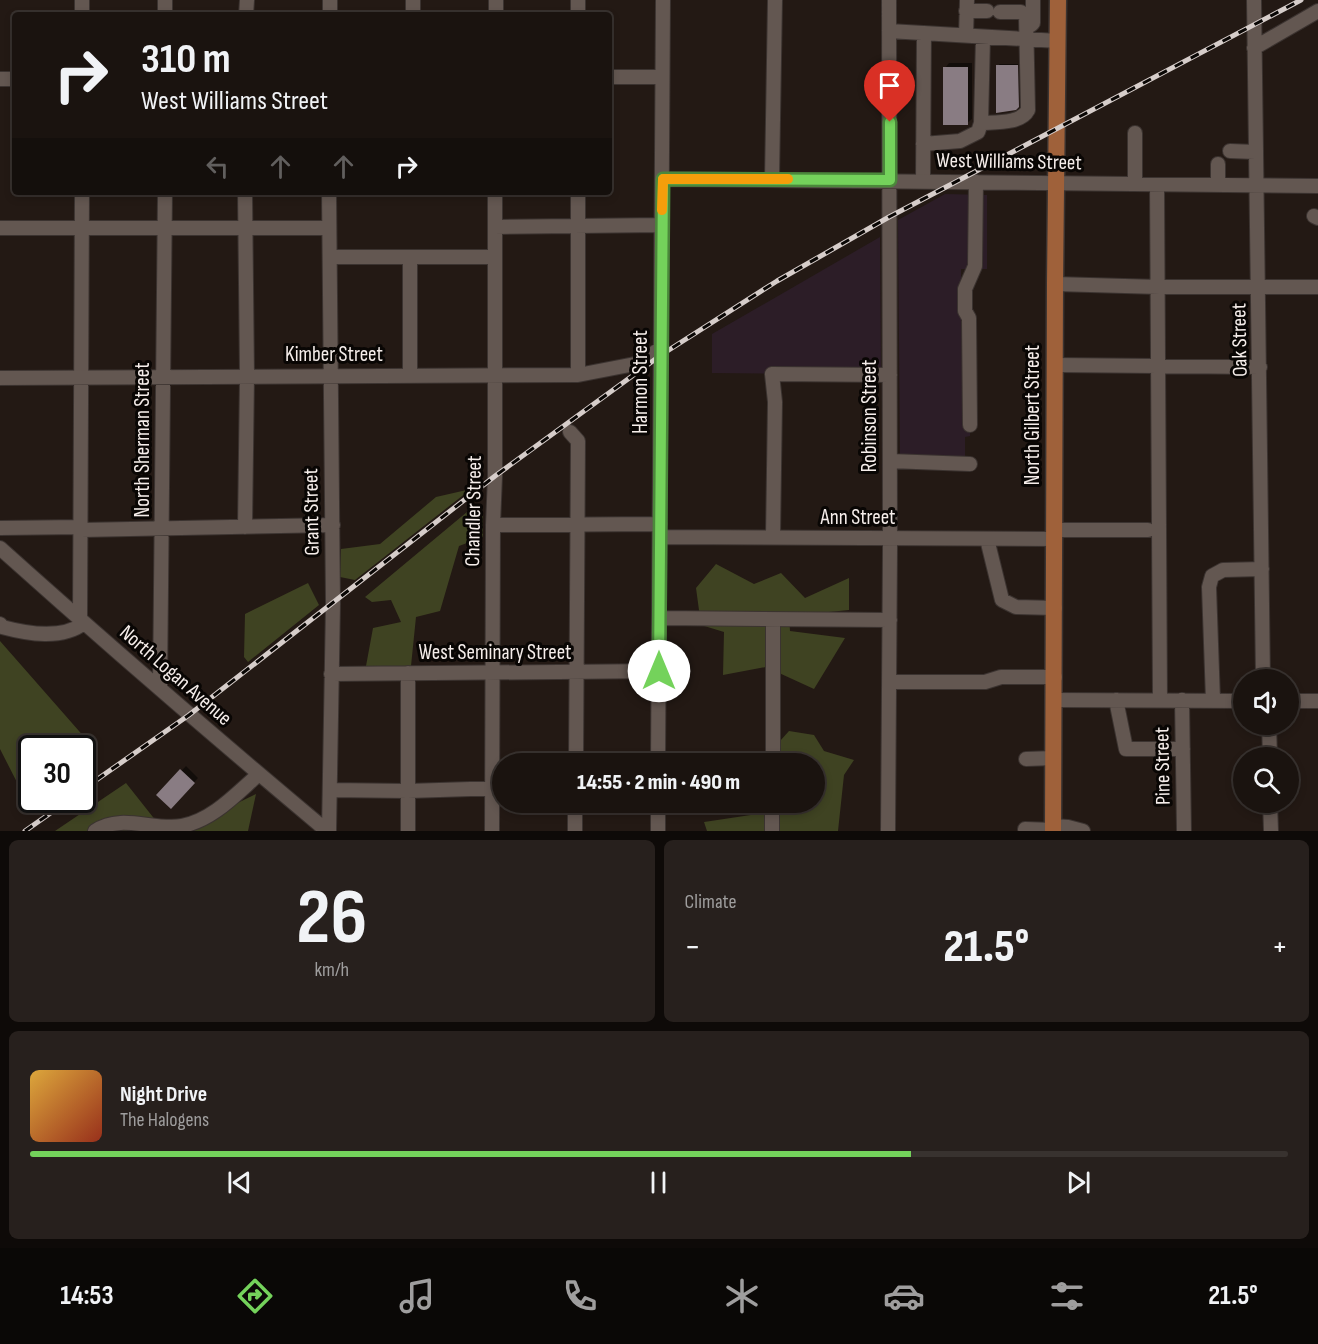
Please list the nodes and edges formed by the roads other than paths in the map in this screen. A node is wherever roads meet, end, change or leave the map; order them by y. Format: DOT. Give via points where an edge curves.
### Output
graph roads {
  1 [pos="663,0"];
  2 [pos="776,0"];
  3 [pos="889,0"];
  4 [pos="1033,0"];
  5 [pos="1058,0"];
  6 [pos="1254,0"];
  7 [pos="966,6"];
  8 [pos="1318,11"];
  9 [pos="889,32"];
  10 [pos="924,33"];
  11 [pos="1027,33"];
  12 [pos="966,36"];
  13 [pos="982,37"];
  14 [pos="1058,41"];
  15 [pos="1254,48"];
  16 [pos="612,77"];
  17 [pos="662,77"];
  18 [pos="981,123"];
  19 [pos="1135,133"];
  20 [pos="923,144"];
  21 [pos="1230,151"];
  22 [pos="1255,152"];
  23 [pos="1218,164"];
  24 [pos="663,179"];
  25 [pos="772,179"];
  26 [pos="890,180"];
  27 [pos="923,181"];
  28 [pos="976,182"];
  29 [pos="1056,183"];
  30 [pos="1135,184"];
  31 [pos="1157,185"];
  32 [pos="1218,185"];
  33 [pos="1257,185"];
  34 [pos="1318,186"];
  35 [pos="82,195"];
  36 [pos="165,195"];
  37 [pos="245,195"];
  38 [pos="329,195"];
  39 [pos="495,195"];
  40 [pos="578,195"];
  41 [pos="662,225"];
  42 [pos="578,226"];
  43 [pos="495,227"];
  44 [pos="0,228"];
  45 [pos="82,228"];
  46 [pos="329,228"];
  47 [pos="165,229"];
  48 [pos="244,229"];
  49 [pos="330,257"];
  50 [pos="411,257"];
  51 [pos="495,257"];
  52 [pos="1055,284"];
  53 [pos="1159,287"];
  54 [pos="1259,287"];
  55 [pos="1318,287"];
  56 [pos="662,348"];
  57 [pos="1055,365"];
  58 [pos="1160,365"];
  59 [pos="1260,367"];
  60 [pos="330,375"];
  61 [pos="410,375"];
  62 [pos="494,375"];
  63 [pos="578,375"];
  64 [pos="890,375"];
  65 [pos="164,376"];
  66 [pos="247,376"];
  67 [pos="0,378"];
  68 [pos="82,378"];
  69 [pos="970,425"];
  70 [pos="570,432"];
  71 [pos="890,461"];
  72 [pos="970,464"];
  73 [pos="333,525"];
  74 [pos="493,525"];
  75 [pos="578,525"];
  76 [pos="246,527"];
  77 [pos="0,528"];
  78 [pos="81,528"];
  79 [pos="162,528"];
  80 [pos="660,530"];
  81 [pos="1148,530"];
  82 [pos="1055,535"];
  83 [pos="773,537"];
  84 [pos="890,538"];
  85 [pos="987,539"];
  86 [pos="0,548"];
  87 [pos="1262,569"];
  88 [pos="1055,608"];
  89 [pos="659,618"];
  90 [pos="773,620"];
  91 [pos="890,620"];
  92 [pos="82,621"];
  93 [pos="0,624"];
  94 [pos="1263,669"];
  95 [pos="659,671"];
  96 [pos="577,672"];
  97 [pos="408,673"];
  98 [pos="494,673"];
  99 [pos="331,674"];
  100 [pos="1055,677"];
  101 [pos="890,682"];
  102 [pos="160,687"];
  103 [pos="1055,700"];
  104 [pos="1116,700"];
  105 [pos="1160,700"];
  106 [pos="1182,700"];
  107 [pos="1213,700"];
  108 [pos="1233,700"];
  109 [pos="1299,701"];
  110 [pos="1318,701"];
  111 [pos="1183,749"];
  112 [pos="496,753"];
  113 [pos="576,753"];
  114 [pos="658,753"];
  115 [pos="773,753"];
  116 [pos="1054,758"];
  117 [pos="1026,759"];
  118 [pos="259,774"];
  119 [pos="492,787"];
  120 [pos="330,790"];
  121 [pos="408,791"];
  122 [pos="494,813"];
  123 [pos="575,813"];
  124 [pos="658,813"];
  125 [pos="772,813"];
  126 [pos="1270,813"];
  127 [pos="1025,829"];
  128 [pos="1053,829"];
  129 [pos="95,831"];
  130 [pos="328,831"];
  131 [pos="408,831"];
  132 [pos="492,831"];
  133 [pos="575,831"];
  134 [pos="658,831"];
  135 [pos="772,831"];
  136 [pos="888,831"];
  137 [pos="1083,831"];
  138 [pos="1184,831"];
  139 [pos="1271,831"];
  1 -- 17 [label="street, Harmon Street"];
  2 -- 25 [label="street"];
  3 -- 9 [label="street, Robinson Street"];
  4 -- 11 [label="street" via="1033,23"];
  5 -- 14 [label="main road, North Gilbert Street"];
  6 -- 15 [label="street, Oak Street"];
  7 -- 11 [label="street" via="1024,12"];
  7 -- 12 [label="street"];
  8 -- 15 [label="street"];
  9 -- 10 [label="street"];
  9 -- 26 [label="street, Robinson Street"];
  10 -- 12 [label="street"];
  10 -- 20 [label="street"];
  11 -- 13 [label="street"];
  11 -- 14 [label="street"];
  11 -- 18 [label="street" via="1026,114 1004,122"];
  12 -- 13 [label="street"];
  13 -- 18 [label="street"];
  14 -- 29 [label="main road, North Gilbert Street"];
  15 -- 22 [label="street, Oak Street"];
  16 -- 17 [label="street"];
  17 -- 24 [label="street, Harmon Street"];
  18 -- 20 [label="street" via="978,132 960,141"];
  19 -- 30 [label="street"];
  20 -- 27 [label="street"];
  21 -- 22 [label="street"];
  22 -- 33 [label="street, Oak Street"];
  23 -- 32 [label="street"];
  24 -- 25 [label="street, West Williams Street"];
  24 -- 41 [label="street, Harmon Street"];
  25 -- 26 [label="street, West Williams Street"];
  26 -- 27 [label="street, West Williams Street"];
  26 -- 64 [label="street, Robinson Street"];
  27 -- 28 [label="street, West Williams Street"];
  28 -- 29 [label="street, West Williams Street"];
  28 -- 69 [label="street" via="975,266 965,289"];
  29 -- 30 [label="street, West Williams Street"];
  29 -- 52 [label="main road, North Gilbert Street"];
  30 -- 31 [label="street, West Williams Street"];
  31 -- 32 [label="street, West Williams Street"];
  31 -- 53 [label="street"];
  32 -- 33 [label="street, West Williams Street"];
  33 -- 34 [label="street, West Williams Street"];
  33 -- 54 [label="street, Oak Street"];
  35 -- 45 [label="street"];
  36 -- 47 [label="street, North Sherman Street"];
  37 -- 48 [label="street"];
  38 -- 46 [label="street, Grant Street"];
  39 -- 43 [label="street, Chandler Street"];
  40 -- 42 [label="street"];
  41 -- 42 [label="street"];
  41 -- 56 [label="street, Harmon Street"];
  42 -- 43 [label="street"];
  42 -- 63 [label="street"];
  43 -- 51 [label="street, Chandler Street"];
  44 -- 45 [label="street"];
  45 -- 47 [label="street"];
  45 -- 68 [label="street"];
  46 -- 48 [label="street"];
  46 -- 49 [label="street, Grant Street"];
  47 -- 48 [label="street"];
  47 -- 65 [label="street, North Sherman Street"];
  48 -- 66 [label="street"];
  49 -- 50 [label="street"];
  49 -- 60 [label="street, Grant Street"];
  50 -- 51 [label="street"];
  50 -- 61 [label="street"];
  51 -- 62 [label="street, Chandler Street"];
  52 -- 53 [label="street"];
  52 -- 57 [label="main road, North Gilbert Street"];
  53 -- 54 [label="street"];
  53 -- 58 [label="street"];
  54 -- 55 [label="street"];
  54 -- 59 [label="street, Oak Street"];
  56 -- 63 [label="street, Kimber Street" via="640,363"];
  56 -- 80 [label="street, Harmon Street"];
  57 -- 58 [label="street"];
  57 -- 82 [label="main road, North Gilbert Street"];
  58 -- 59 [label="street"];
  58 -- 105 [label="street"];
  59 -- 87 [label="street, Oak Street"];
  60 -- 61 [label="street, Kimber Street"];
  60 -- 66 [label="street, Kimber Street"];
  60 -- 73 [label="street, Grant Street"];
  61 -- 62 [label="street, Kimber Street"];
  62 -- 63 [label="street, Kimber Street"];
  62 -- 74 [label="street, Chandler Street"];
  64 -- 71 [label="street, Robinson Street"];
  64 -- 83 [label="street" via="772,374"];
  65 -- 66 [label="street, Kimber Street"];
  65 -- 68 [label="street, Kimber Street"];
  65 -- 79 [label="street, North Sherman Street"];
  66 -- 76 [label="street"];
  67 -- 68 [label="street, Kimber Street"];
  68 -- 78 [label="street"];
  70 -- 75 [label="street" via="578,441"];
  71 -- 72 [label="street"];
  71 -- 84 [label="street, Robinson Street"];
  73 -- 76 [label="street"];
  73 -- 99 [label="street, Grant Street"];
  74 -- 75 [label="street, Ann Street"];
  74 -- 98 [label="street, Chandler Street"];
  75 -- 80 [label="street, Ann Street"];
  75 -- 96 [label="street"];
  76 -- 79 [label="street"];
  77 -- 78 [label="street"];
  78 -- 79 [label="street"];
  78 -- 92 [label="street"];
  79 -- 102 [label="street, North Sherman Street"];
  80 -- 83 [label="street, Ann Street"];
  80 -- 89 [label="street, Harmon Street"];
  81 -- 82 [label="street, Ann Street"];
  82 -- 85 [label="street, Ann Street"];
  82 -- 88 [label="main road, North Gilbert Street"];
  83 -- 84 [label="street, Ann Street"];
  84 -- 85 [label="street, Ann Street"];
  84 -- 91 [label="street, Robinson Street"];
  85 -- 88 [label="street" via="1002,600 1016,608"];
  86 -- 92 [label="street, North Logan Avenue"];
  87 -- 94 [label="street, Oak Street"];
  87 -- 107 [label="street" via="1223,570 1212,576 1209,587"];
  88 -- 100 [label="main road, North Gilbert Street"];
  89 -- 90 [label="street"];
  89 -- 95 [label="street, Harmon Street"];
  90 -- 91 [label="street"];
  90 -- 115 [label="street"];
  91 -- 101 [label="street, Robinson Street"];
  92 -- 93 [label="street" via="74,631 29,634"];
  92 -- 102 [label="street, North Logan Avenue"];
  95 -- 96 [label="street, West Seminary Street"];
  95 -- 114 [label="street, Harmon Street"];
  96 -- 98 [label="street, West Seminary Street"];
  96 -- 113 [label="street"];
  97 -- 98 [label="street, West Seminary Street"];
  97 -- 99 [label="street, West Seminary Street"];
  97 -- 121 [label="street"];
  98 -- 112 [label="street, Chandler Street"];
  99 -- 120 [label="street, Grant Street"];
  100 -- 101 [label="street"];
  100 -- 103 [label="main road, North Gilbert Street"];
  101 -- 136 [label="street, Robinson Street"];
  102 -- 118 [label="street, North Logan Avenue"];
  103 -- 104 [label="street"];
  103 -- 116 [label="main road, North Gilbert Street"];
  104 -- 105 [label="street"];
  104 -- 111 [label="street" via="1126,749"];
  105 -- 106 [label="street"];
  106 -- 107 [label="street"];
  106 -- 111 [label="street, Pine Street"];
  107 -- 108 [label="street"];
  109 -- 110 [label="street"];
  111 -- 138 [label="street, Pine Street"];
  116 -- 117 [label="street"];
  116 -- 128 [label="main road, North Gilbert Street"];
  118 -- 129 [label="street" via="214,813 182,826 122,822"];
  118 -- 130 [label="street, North Logan Avenue"];
  119 -- 121 [label="street"];
  120 -- 121 [label="street"];
  120 -- 130 [label="street, Grant Street"];
  121 -- 131 [label="street"];
  122 -- 132 [label="street, Chandler Street"];
  123 -- 133 [label="street"];
  124 -- 134 [label="street"];
  125 -- 135 [label="street"];
  126 -- 139 [label="street"];
  127 -- 128 [label="street"];
  128 -- 137 [label="street"];
}
